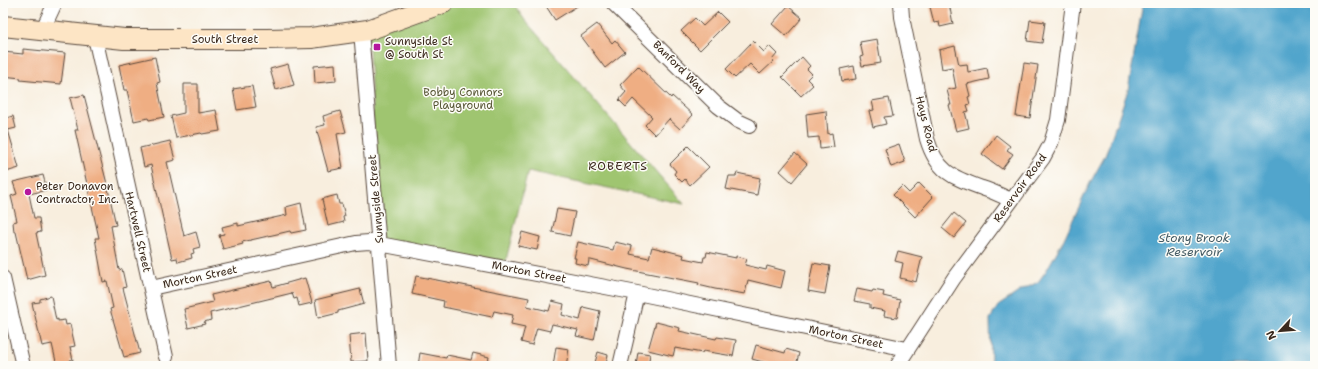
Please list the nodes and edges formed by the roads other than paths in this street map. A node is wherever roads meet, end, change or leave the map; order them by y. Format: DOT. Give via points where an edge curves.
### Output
graph roads {
  1 [pos="55,3"];
  2 [pos="613,3"];
  3 [pos="901,3"];
  4 [pos="1073,3"];
  5 [pos="437,4"];
  6 [pos="3,26"];
  7 [pos="42,31"];
  8 [pos="361,31"];
  9 [pos="95,37"];
  10 [pos="749,126"];
  11 [pos="1011,200"];
  12 [pos="380,244"];
  13 [pos="3,278"];
  14 [pos="151,288"];
  15 [pos="637,293"];
  16 [pos="907,349"];
  17 [pos="166,357"];
  18 [pos="23,366"];
  19 [pos="389,366"];
  20 [pos="620,366"];
  21 [pos="897,366"];
  1 -- 7 [label="street"];
  2 -- 10 [label="street, Banford Way" via="718,106"];
  3 -- 11 [label="street, Hays Road" via="927,139 933,157 943,169 956,178"];
  4 -- 11 [label="street, Reservoir Road" via="1055,132 1043,158"];
  5 -- 8 [label="main road, South Street" via="387,24"];
  6 -- 7 [label="main road, South Street"];
  7 -- 9 [label="main road, South Street"];
  8 -- 9 [label="main road, South Street" via="291,39"];
  8 -- 12 [label="street, Sunnyside Street"];
  9 -- 14 [label="street, Hartwell Street"];
  11 -- 16 [label="street, Reservoir Road" via="954,278"];
  12 -- 14 [label="street, Morton Street" via="356,243"];
  12 -- 15 [label="street, Morton Street"];
  12 -- 19 [label="street, Sunnyside Street"];
  13 -- 18 [label="street"];
  14 -- 17 [label="street, Hartwell Street"];
  15 -- 16 [label="street, Morton Street"];
  15 -- 20 [label="street"];
  16 -- 21 [label="street, Reservoir Road"];
}
